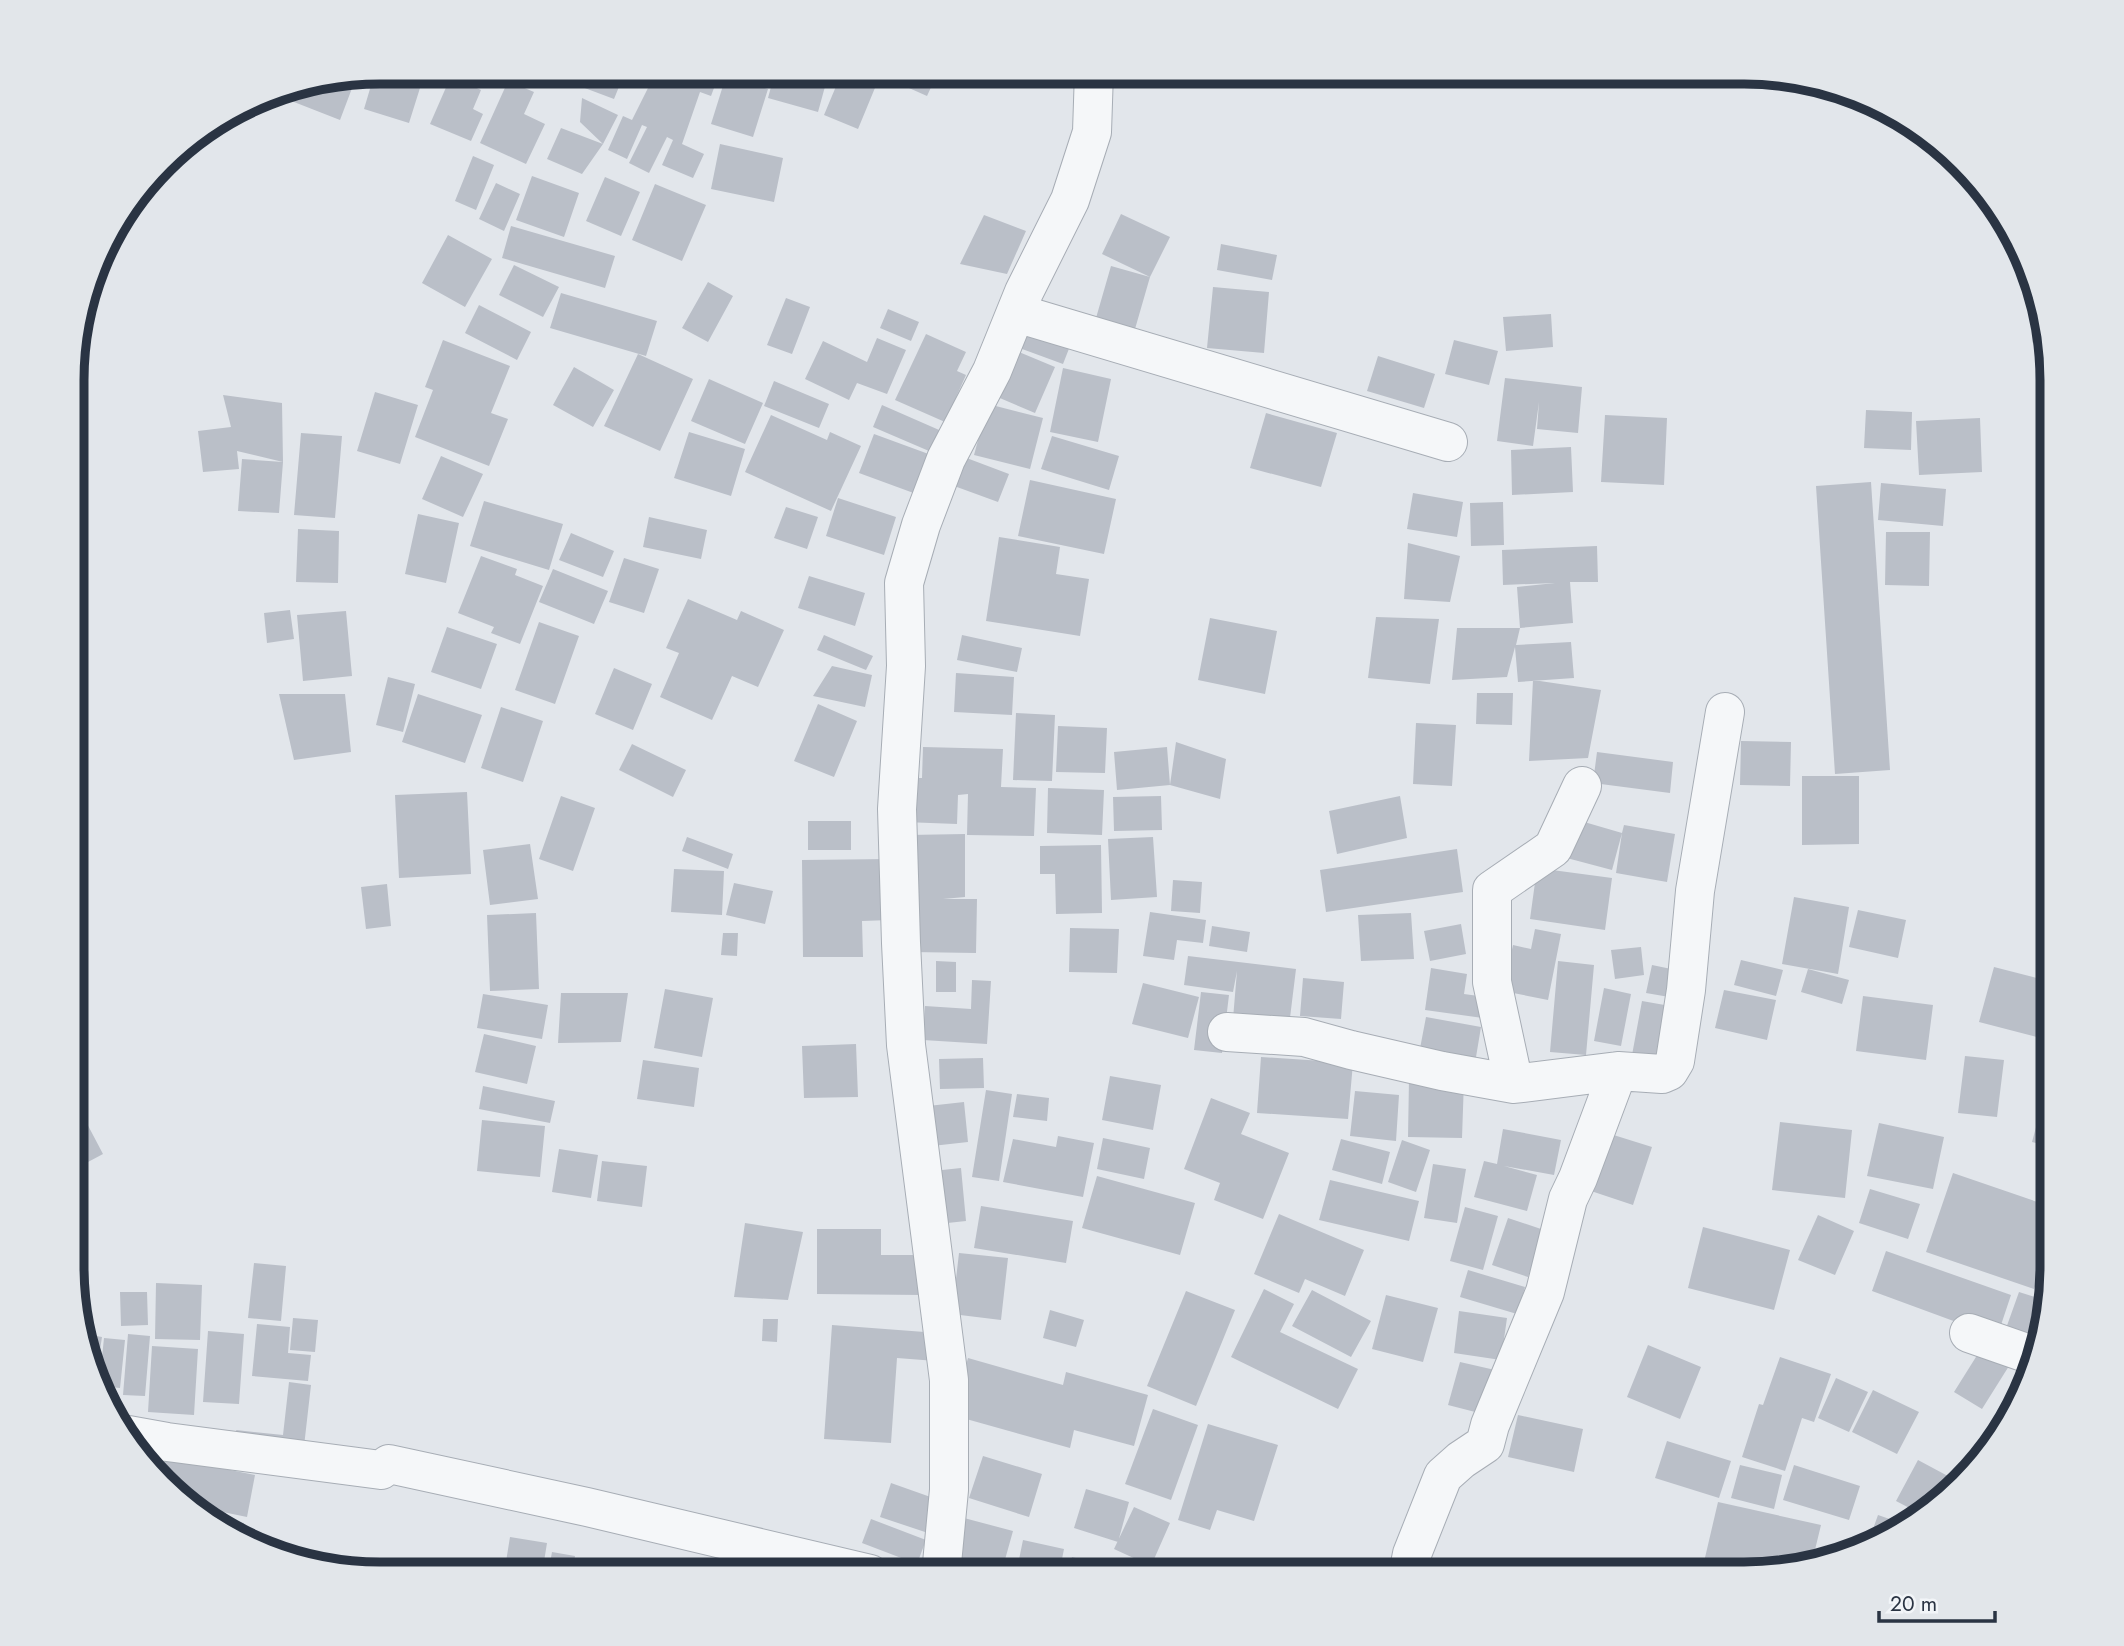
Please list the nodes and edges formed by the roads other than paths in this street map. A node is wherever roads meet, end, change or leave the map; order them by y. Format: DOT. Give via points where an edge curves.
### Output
graph roads {
  1 [pos="1094,84"];
  2 [pos="1016,313"];
  3 [pos="1448,442"];
  4 [pos="1725,712"];
  5 [pos="1582,786"];
  6 [pos="1227,1032"];
  7 [pos="1618,1072"];
  8 [pos="1514,1084"];
  9 [pos="1969,1333"];
  10 [pos="2027,1353"];
  11 [pos="138,1437"];
  12 [pos="819,1562"];
  13 [pos="942,1562"];
  14 [pos="1410,1562"];
  1 -- 2 [label="street" via="1092,132 1070,200"];
  2 -- 3 [label="street"];
  2 -- 13 [label="street" via="946,460 904,583 906,666 897,809 901,943 906,1045 949,1380 950,1490"];
  4 -- 7 [label="street" via="1695,891 1675,1061 1662,1074"];
  5 -- 8 [label="street" via="1553,848 1492,890 1492,982"];
  6 -- 8 [label="street" via="1304,1037"];
  7 -- 8 [label="street"];
  7 -- 14 [label="street" via="1568,1199 1545,1292 1485,1444 1443,1476"];
  9 -- 10 [label="street"];
  11 -- 12 [label="street" via="382,1470 389,1464"];
}
